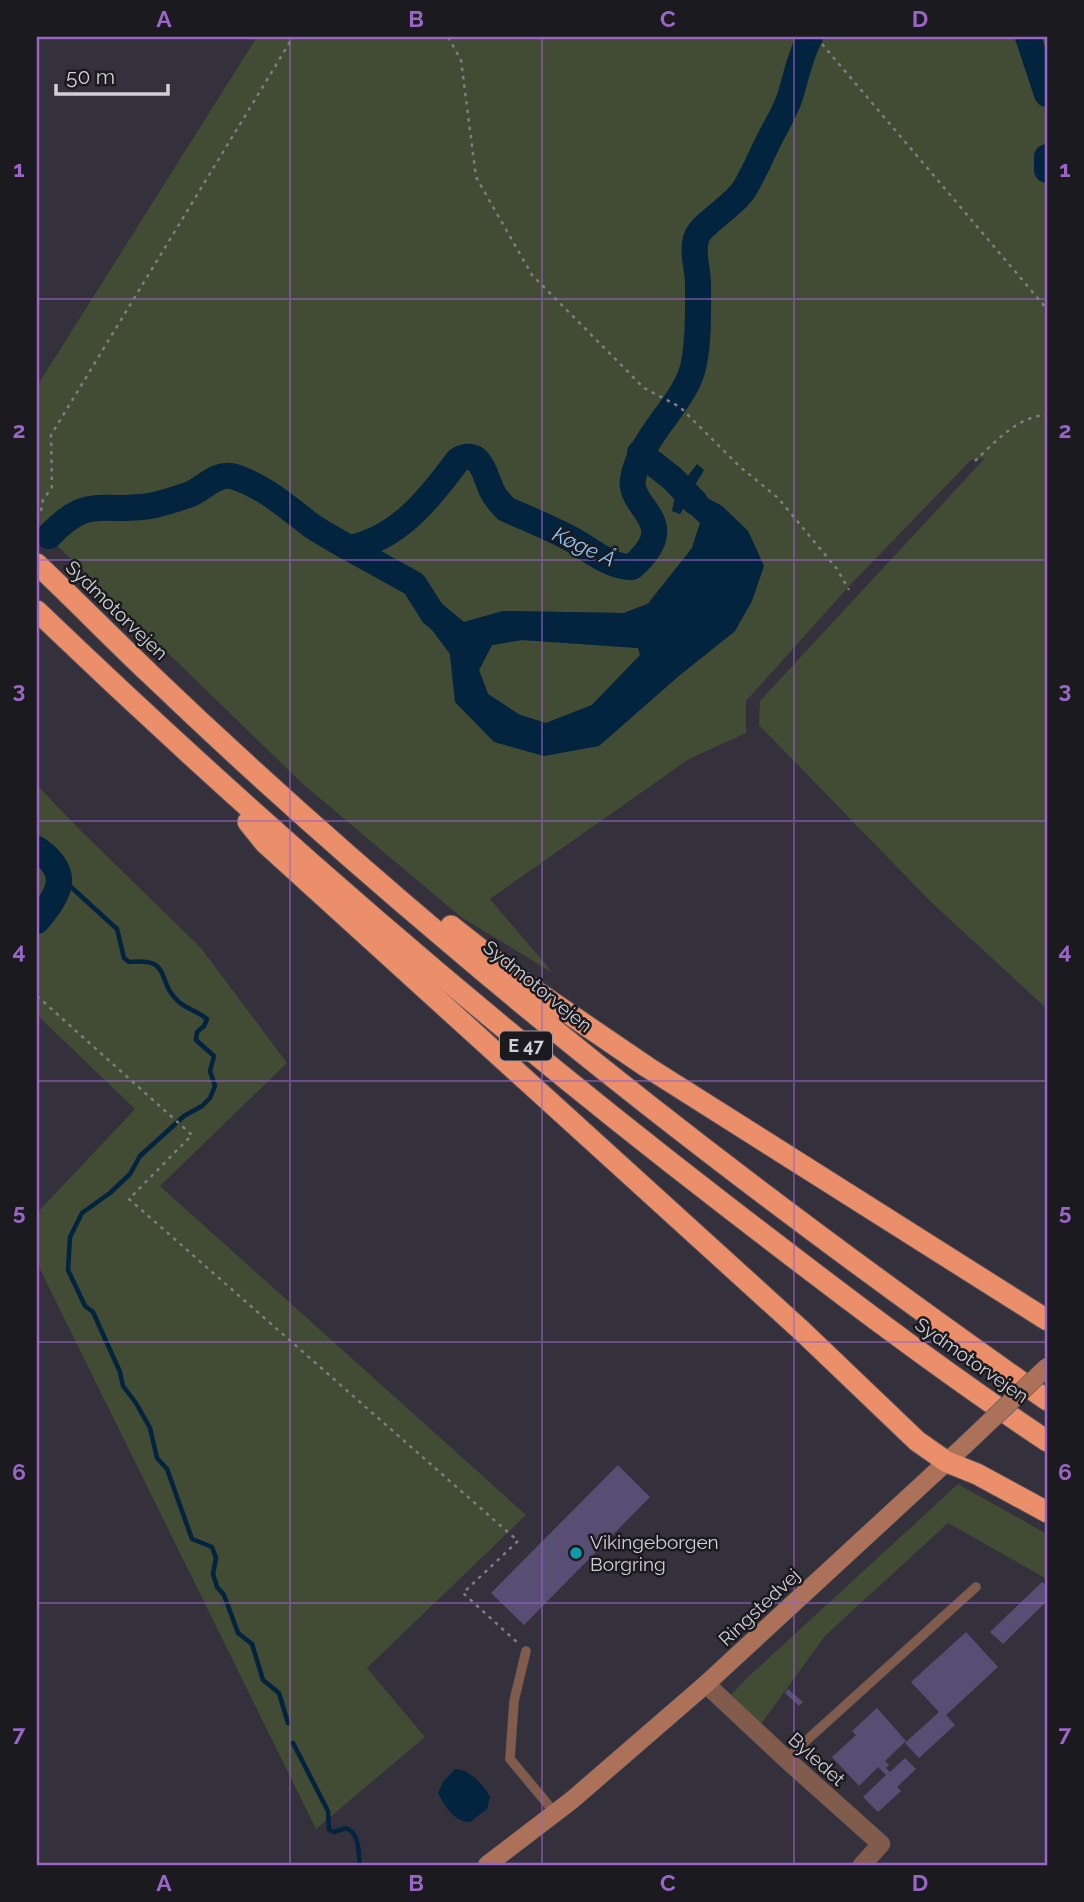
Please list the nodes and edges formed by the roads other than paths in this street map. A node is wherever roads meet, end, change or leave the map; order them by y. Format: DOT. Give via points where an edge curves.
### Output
graph roads {
  1 [pos="37,564"];
  2 [pos="37,611"];
  3 [pos="237,755"];
  4 [pos="199,765"];
  5 [pos="1047,1320"];
  6 [pos="1047,1367"];
  7 [pos="1047,1400"];
  8 [pos="1047,1441"];
  9 [pos="947,1462"];
  10 [pos="1047,1512"];
  11 [pos="976,1587"];
  12 [pos="526,1651"];
  13 [pos="706,1684"];
  14 [pos="786,1759"];
  15 [pos="555,1813"];
  16 [pos="487,1865"];
  17 [pos="862,1865"];
  1 -- 3 [label="highway, Sydmotorvejen / E 47"];
  2 -- 4 [label="highway, Sydmotorvejen / E 47"];
  3 -- 5 [label="highway" via="282,777 448,924 518,979 647,1067"];
  3 -- 7 [label="highway, Sydmotorvejen / E 47" via="450,943 626,1087 909,1303"];
  4 -- 8 [label="highway, Sydmotorvejen / E 47" via="620,1124 895,1334"];
  4 -- 9 [label="highway" via="265,843 917,1441"];
  6 -- 9 [label="main road, Ringstedvej, bridge"];
  9 -- 10 [label="highway"];
  9 -- 13 [label="main road, Ringstedvej"];
  11 -- 14 [label="lane"];
  12 -- 15 [label="lane" via="514,1701 510,1759"];
  13 -- 14 [label="street, Byledet"];
  13 -- 15 [label="main road, Ringstedvej"];
  14 -- 17 [label="street, Byledet" via="880,1844"];
  15 -- 16 [label="main road, Ringstedvej"];
}
